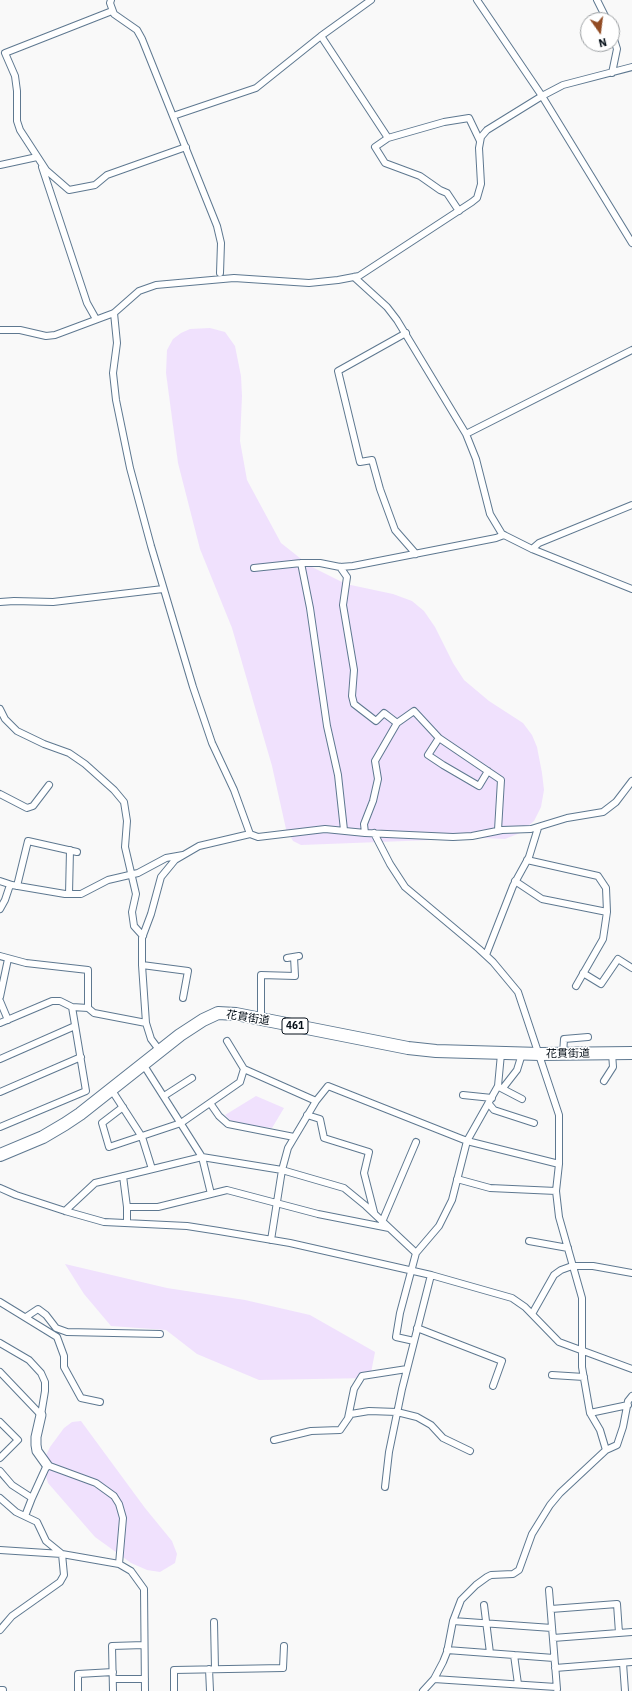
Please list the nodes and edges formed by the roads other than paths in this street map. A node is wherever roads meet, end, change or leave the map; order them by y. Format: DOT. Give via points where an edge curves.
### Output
graph roads {
  1 [pos="111,0"];
  2 [pos="371,0"];
  3 [pos="477,0"];
  4 [pos="598,0"];
  5 [pos="112,11"];
  6 [pos="603,12"];
  7 [pos="322,36"];
  8 [pos="616,52"];
  9 [pos="632,67"];
  10 [pos="612,73"];
  11 [pos="542,96"];
  12 [pos="173,116"];
  13 [pos="388,138"];
  14 [pos="480,141"];
  15 [pos="186,147"];
  16 [pos="39,159"];
  17 [pos="0,165"];
  18 [pos="459,210"];
  19 [pos="632,243"];
  20 [pos="220,273"];
  21 [pos="354,277"];
  22 [pos="114,313"];
  23 [pos="96,319"];
  24 [pos="0,330"];
  25 [pos="406,334"];
  26 [pos="632,350"];
  27 [pos="466,434"];
  28 [pos="632,505"];
  29 [pos="504,535"];
  30 [pos="532,549"];
  31 [pos="416,554"];
  32 [pos="301,563"];
  33 [pos="340,567"];
  34 [pos="254,568"];
  35 [pos="163,589"];
  36 [pos="632,589"];
  37 [pos="0,602"];
  38 [pos="0,709"];
  39 [pos="397,723"];
  40 [pos="439,738"];
  41 [pos="488,771"];
  42 [pos="632,781"];
  43 [pos="49,785"];
  44 [pos="0,794"];
  45 [pos="538,828"];
  46 [pos="344,830"];
  47 [pos="498,830"];
  48 [pos="365,833"];
  49 [pos="374,833"];
  50 [pos="250,834"];
  51 [pos="70,850"];
  52 [pos="77,852"];
  53 [pos="184,855"];
  54 [pos="527,860"];
  55 [pos="132,875"];
  56 [pos="0,881"];
  57 [pos="515,881"];
  58 [pos="10,885"];
  59 [pos="17,886"];
  60 [pos="69,894"];
  61 [pos="0,909"];
  62 [pos="607,912"];
  63 [pos="143,936"];
  64 [pos="486,955"];
  65 [pos="0,956"];
  66 [pos="8,958"];
  67 [pos="287,958"];
  68 [pos="142,965"];
  69 [pos="632,968"];
  70 [pos="583,973"];
  71 [pos="576,986"];
  72 [pos="0,997"];
  73 [pos="183,998"];
  74 [pos="0,1001"];
  75 [pos="72,1006"];
  76 [pos="88,1008"];
  77 [pos="261,1019"];
  78 [pos="8,1020"];
  79 [pos="0,1023"];
  80 [pos="146,1023"];
  81 [pos="76,1026"];
  82 [pos="588,1037"];
  83 [pos="227,1041"];
  84 [pos="160,1051"];
  85 [pos="612,1052"];
  86 [pos="632,1053"];
  87 [pos="501,1054"];
  88 [pos="522,1054"];
  89 [pos="540,1054"];
  90 [pos="563,1054"];
  91 [pos="80,1057"];
  92 [pos="0,1059"];
  93 [pos="143,1064"];
  94 [pos="244,1069"];
  95 [pos="192,1078"];
  96 [pos="604,1081"];
  97 [pos="500,1087"];
  98 [pos="111,1089"];
  99 [pos="0,1092"];
  100 [pos="463,1095"];
  101 [pos="164,1096"];
  102 [pos="492,1098"];
  103 [pos="522,1099"];
  104 [pos="316,1101"];
  105 [pos="210,1103"];
  106 [pos="489,1104"];
  107 [pos="123,1107"];
  108 [pos="307,1116"];
  109 [pos="534,1122"];
  110 [pos="181,1123"];
  111 [pos="0,1127"];
  112 [pos="142,1137"];
  113 [pos="294,1137"];
  114 [pos="467,1141"];
  115 [pos="416,1142"];
  116 [pos="0,1155"];
  117 [pos="202,1157"];
  118 [pos="559,1164"];
  119 [pos="152,1169"];
  120 [pos="282,1170"];
  121 [pos="123,1176"];
  122 [pos="457,1179"];
  123 [pos="0,1188"];
  124 [pos="556,1191"];
  125 [pos="211,1194"];
  126 [pos="277,1202"];
  127 [pos="127,1207"];
  128 [pos="65,1211"];
  129 [pos="374,1214"];
  130 [pos="382,1222"];
  131 [pos="127,1223"];
  132 [pos="389,1228"];
  133 [pos="271,1240"];
  134 [pos="529,1241"];
  135 [pos="568,1248"];
  136 [pos="416,1253"];
  137 [pos="572,1266"];
  138 [pos="412,1270"];
  139 [pos="632,1273"];
  140 [pos="431,1275"];
  141 [pos="0,1302"];
  142 [pos="532,1314"];
  143 [pos="26,1317"];
  144 [pos="417,1328"];
  145 [pos="160,1334"];
  146 [pos="414,1341"];
  147 [pos="0,1343"];
  148 [pos="581,1350"];
  149 [pos="407,1369"];
  150 [pos="632,1369"];
  151 [pos="0,1372"];
  152 [pos="552,1376"];
  153 [pos="584,1377"];
  154 [pos="493,1386"];
  155 [pos="632,1396"];
  156 [pos="100,1402"];
  157 [pos="628,1405"];
  158 [pos="397,1412"];
  159 [pos="590,1412"];
  160 [pos="41,1415"];
  161 [pos="348,1418"];
  162 [pos="0,1422"];
  163 [pos="274,1440"];
  164 [pos="606,1450"];
  165 [pos="470,1451"];
  166 [pos="0,1458"];
  167 [pos="47,1465"];
  168 [pos="0,1471"];
  169 [pos="385,1487"];
  170 [pos="0,1498"];
  171 [pos="32,1498"];
  172 [pos="25,1516"];
  173 [pos="0,1550"];
  174 [pos="62,1554"];
  175 [pos="119,1564"];
  176 [pos="549,1590"];
  177 [pos="484,1605"];
  178 [pos="550,1609"];
  179 [pos="453,1621"];
  180 [pos="214,1622"];
  181 [pos="486,1623"];
  182 [pos="552,1628"];
  183 [pos="0,1630"];
  184 [pos="632,1632"];
  185 [pos="620,1633"];
  186 [pos="553,1638"];
  187 [pos="144,1646"];
  188 [pos="284,1646"];
  189 [pos="447,1650"];
  190 [pos="490,1653"];
  191 [pos="514,1655"];
  192 [pos="554,1658"];
  193 [pos="632,1662"];
  194 [pos="623,1663"];
  195 [pos="555,1668"];
  196 [pos="212,1669"];
  197 [pos="113,1675"];
  198 [pos="145,1679"];
  199 [pos="434,1679"];
  200 [pos="518,1684"];
  201 [pos="557,1689"];
  202 [pos="78,1691"];
  203 [pos="113,1691"];
  204 [pos="145,1691"];
  205 [pos="174,1691"];
  206 [pos="210,1691"];
  207 [pos="423,1691"];
  208 [pos="625,1691"];
  1 -- 5 [label="street"];
  2 -- 7 [label="street"];
  3 -- 11 [label="street"];
  4 -- 6 [label="street"];
  5 -- 12 [label="street" via="137,30"];
  5 -- 16 [label="street" via="4,52 15,76 20,130"];
  7 -- 12 [label="street" via="256,88"];
  7 -- 13 [label="street"];
  8 -- 10 [label="street"];
  9 -- 10 [label="street"];
  10 -- 11 [label="street" via="563,85"];
  11 -- 14 [label="street" via="491,127"];
  11 -- 19 [label="street"];
  12 -- 15 [label="street"];
  13 -- 14 [label="street" via="444,122 469,118"];
  13 -- 18 [label="street" via="375,147 385,164 420,176 447,193"];
  14 -- 18 [label="street" via="478,153 481,190 474,200"];
  15 -- 16 [label="street" via="108,175 94,185 74,190 69,190 46,170"];
  15 -- 20 [label="street" via="217,226 221,243"];
  16 -- 17 [label="street"];
  16 -- 23 [label="street" via="87,303"];
  18 -- 21 [label="street" via="363,274"];
  21 -- 22 [label="street" via="309,283 234,278 162,284 139,291"];
  21 -- 25 [label="street" via="387,307"];
  22 -- 23 [label="street"];
  22 -- 35 [label="street" via="117,343 113,373 116,400 130,468"];
  23 -- 24 [label="street" via="50,336"];
  25 -- 27 [label="street"];
  25 -- 31 [label="street" via="338,371 360,462 372,460 395,530"];
  26 -- 27 [label="street"];
  27 -- 29 [label="street" via="476,459 490,514"];
  28 -- 30 [label="street" via="539,543"];
  29 -- 30 [label="street"];
  29 -- 31 [label="street"];
  30 -- 36 [label="street"];
  31 -- 33 [label="street"];
  32 -- 33 [label="street"];
  32 -- 34 [label="street"];
  32 -- 46 [label="street" via="327,726 338,775"];
  33 -- 39 [label="street" via="347,577 343,605 354,670 354,704 376,721 384,713"];
  35 -- 37 [label="street" via="53,602"];
  35 -- 50 [label="street" via="212,744 234,790"];
  38 -- 55 [label="street" via="5,719 17,731 69,753 85,764 124,802 127,821 125,847"];
  39 -- 40 [label="street" via="414,711"];
  39 -- 48 [label="street" via="375,761 378,779 364,824"];
  40 -- 41 [label="street"];
  40 -- 41 [label="street" via="428,754 443,765 479,786"];
  41 -- 47 [label="street" via="501,780"];
  42 -- 45 [label="street" via="616,802 603,812 567,818"];
  43 -- 44 [label="street" via="34,806 28,808"];
  45 -- 47 [label="street"];
  45 -- 54 [label="street"];
  46 -- 48 [label="street"];
  46 -- 50 [label="street" via="319,830 258,837"];
  47 -- 49 [label="street" via="472,836"];
  48 -- 49 [label="street"];
  49 -- 64 [label="street" via="405,887"];
  50 -- 53 [label="street" via="199,846"];
  51 -- 52 [label="street"];
  51 -- 59 [label="street" via="28,841"];
  51 -- 60 [label="street"];
  53 -- 55 [label="street" via="166,858"];
  53 -- 63 [label="street" via="170,865 161,877"];
  54 -- 57 [label="street"];
  54 -- 62 [label="street" via="598,876 606,888"];
  55 -- 60 [label="street" via="108,880 82,894"];
  55 -- 63 [label="street" via="136,894 132,912 134,926"];
  56 -- 58 [label="street"];
  57 -- 62 [label="street" via="542,899"];
  57 -- 64 [label="street"];
  58 -- 59 [label="street"];
  58 -- 61 [label="street"];
  59 -- 60 [label="street"];
  62 -- 70 [label="street" via="603,939"];
  63 -- 68 [label="street"];
  64 -- 89 [label="street" via="518,992"];
  65 -- 66 [label="street"];
  66 -- 72 [label="street"];
  66 -- 76 [label="street" via="26,963 88,970"];
  67 -- 77 [label="street" via="296,956 295,976 261,975"];
  68 -- 73 [label="street" via="188,971"];
  68 -- 80 [label="street"];
  69 -- 70 [label="street" via="618,959 601,984"];
  70 -- 71 [label="street"];
  74 -- 78 [label="street"];
  75 -- 76 [label="street"];
  75 -- 78 [label="street" via="52,1001"];
  75 -- 81 [label="street"];
  76 -- 80 [label="street" via="94,1013"];
  77 -- 84 [label="highway, 花貫街道 / 461" via="218,1013 194,1025"];
  77 -- 87 [label="highway, 花貫街道 / 461" via="408,1048"];
  78 -- 79 [label="street"];
  80 -- 84 [label="street" via="151,1039"];
  81 -- 91 [label="street"];
  81 -- 92 [label="street"];
  82 -- 90 [label="street" via="564,1039"];
  83 -- 94 [label="street"];
  84 -- 93 [label="highway, 花貫街道 / 461"];
  85 -- 86 [label="highway, 花貫街道 / 461"];
  85 -- 90 [label="highway, 花貫街道 / 461"];
  85 -- 96 [label="street" via="612,1067"];
  87 -- 88 [label="highway, 花貫街道 / 461"];
  87 -- 97 [label="street"];
  88 -- 89 [label="highway, 花貫街道 / 461"];
  88 -- 97 [label="street" via="517,1070"];
  89 -- 90 [label="highway, 花貫街道 / 461"];
  89 -- 118 [label="street" via="560,1115"];
  91 -- 99 [label="street"];
  91 -- 111 [label="street" via="86,1091"];
  93 -- 98 [label="highway, 花貫街道 / 461"];
  93 -- 101 [label="street"];
  94 -- 104 [label="street"];
  94 -- 105 [label="street" via="240,1082"];
  95 -- 101 [label="street"];
  97 -- 102 [label="street"];
  97 -- 103 [label="street"];
  98 -- 107 [label="street"];
  98 -- 116 [label="highway, 花貫街道 / 461" via="66,1124"];
  100 -- 102 [label="street"];
  101 -- 110 [label="street"];
  102 -- 106 [label="street"];
  104 -- 108 [label="street"];
  104 -- 114 [label="street" via="328,1086"];
  105 -- 110 [label="street"];
  105 -- 113 [label="street" via="228,1124"];
  106 -- 109 [label="street" via="494,1110"];
  106 -- 114 [label="street"];
  107 -- 112 [label="street"];
  107 -- 112 [label="street" via="102,1123 109,1147"];
  108 -- 113 [label="street"];
  108 -- 129 [label="street" via="320,1119 324,1138 369,1152 364,1173"];
  110 -- 112 [label="street"];
  110 -- 117 [label="street"];
  112 -- 119 [label="street"];
  113 -- 120 [label="street"];
  114 -- 118 [label="street"];
  114 -- 122 [label="street"];
  115 -- 130 [label="street"];
  117 -- 119 [label="street"];
  117 -- 120 [label="street"];
  117 -- 125 [label="street"];
  118 -- 124 [label="street"];
  119 -- 121 [label="street"];
  120 -- 126 [label="street"];
  120 -- 129 [label="street" via="344,1188"];
  121 -- 127 [label="street"];
  121 -- 128 [label="street" via="95,1184"];
  122 -- 124 [label="street" via="490,1188"];
  122 -- 136 [label="street" via="452,1200 439,1226"];
  123 -- 128 [label="street"];
  124 -- 135 [label="street" via="559,1217"];
  125 -- 126 [label="street" via="227,1190"];
  125 -- 127 [label="street" via="158,1207"];
  126 -- 132 [label="street" via="318,1214"];
  126 -- 133 [label="street"];
  127 -- 131 [label="street"];
  128 -- 131 [label="street" via="104,1222"];
  129 -- 130 [label="street"];
  130 -- 132 [label="street"];
  131 -- 133 [label="street" via="188,1226"];
  132 -- 136 [label="street"];
  133 -- 138 [label="street"];
  134 -- 135 [label="street"];
  135 -- 137 [label="street"];
  136 -- 138 [label="street"];
  137 -- 139 [label="street" via="593,1266"];
  137 -- 142 [label="street" via="554,1275"];
  137 -- 148 [label="street" via="582,1298"];
  138 -- 140 [label="street"];
  138 -- 146 [label="street" via="396,1337"];
  140 -- 142 [label="street" via="512,1298"];
  140 -- 144 [label="street"];
  141 -- 143 [label="street"];
  142 -- 148 [label="street" via="560,1342"];
  143 -- 145 [label="street" via="38,1309 56,1328 67,1332"];
  143 -- 156 [label="street" via="57,1337 64,1356 64,1367 81,1398"];
  144 -- 146 [label="street"];
  144 -- 154 [label="street" via="502,1360"];
  146 -- 149 [label="street"];
  147 -- 160 [label="street" via="29,1360 42,1373 45,1391"];
  148 -- 150 [label="street"];
  148 -- 153 [label="street"];
  149 -- 158 [label="street"];
  149 -- 161 [label="street" via="362,1376 354,1389"];
  151 -- 160 [label="street"];
  152 -- 153 [label="street"];
  153 -- 159 [label="street"];
  155 -- 157 [label="street"];
  157 -- 159 [label="street"];
  157 -- 164 [label="street" via="617,1445"];
  158 -- 161 [label="street" via="370,1411 351,1414"];
  158 -- 165 [label="street" via="417,1417 431,1425 443,1438"];
  158 -- 169 [label="street"];
  159 -- 164 [label="street" via="600,1430"];
  160 -- 167 [label="street" via="36,1445 37,1451"];
  161 -- 163 [label="street" via="340,1430 311,1431"];
  162 -- 166 [label="street" via="18,1440"];
  164 -- 179 [label="street" via="550,1505 532,1534 519,1570 508,1575 491,1575 480,1581 461,1600"];
  167 -- 171 [label="street"];
  167 -- 175 [label="street" via="96,1483 114,1496 123,1518"];
  168 -- 171 [label="street" via="12,1486"];
  170 -- 172 [label="street" via="16,1512"];
  171 -- 172 [label="street"];
  172 -- 174 [label="street" via="37,1522 46,1541"];
  173 -- 174 [label="street"];
  174 -- 175 [label="street"];
  174 -- 183 [label="street" via="64,1575 60,1582 12,1616"];
  175 -- 187 [label="street" via="131,1571 144,1589"];
  176 -- 178 [label="street"];
  177 -- 181 [label="street"];
  178 -- 182 [label="street"];
  178 -- 185 [label="street" via="617,1604"];
  179 -- 181 [label="street"];
  179 -- 189 [label="street"];
  180 -- 196 [label="street"];
  181 -- 182 [label="street"];
  181 -- 190 [label="street"];
  182 -- 186 [label="street"];
  184 -- 185 [label="street"];
  185 -- 186 [label="street"];
  186 -- 192 [label="street"];
  187 -- 197 [label="street" via="112,1646"];
  187 -- 198 [label="street"];
  188 -- 196 [label="street" via="283,1668"];
  189 -- 190 [label="street"];
  189 -- 199 [label="street"];
  190 -- 191 [label="street"];
  191 -- 192 [label="street"];
  191 -- 200 [label="street"];
  192 -- 195 [label="street"];
  193 -- 194 [label="street"];
  194 -- 195 [label="street"];
  194 -- 208 [label="street"];
  195 -- 201 [label="street"];
  196 -- 205 [label="street" via="174,1670"];
  196 -- 206 [label="street"];
  197 -- 198 [label="street"];
  197 -- 202 [label="street" via="78,1674"];
  197 -- 203 [label="street"];
  198 -- 204 [label="street"];
  199 -- 200 [label="street"];
  199 -- 207 [label="street"];
  200 -- 201 [label="street"];
}
